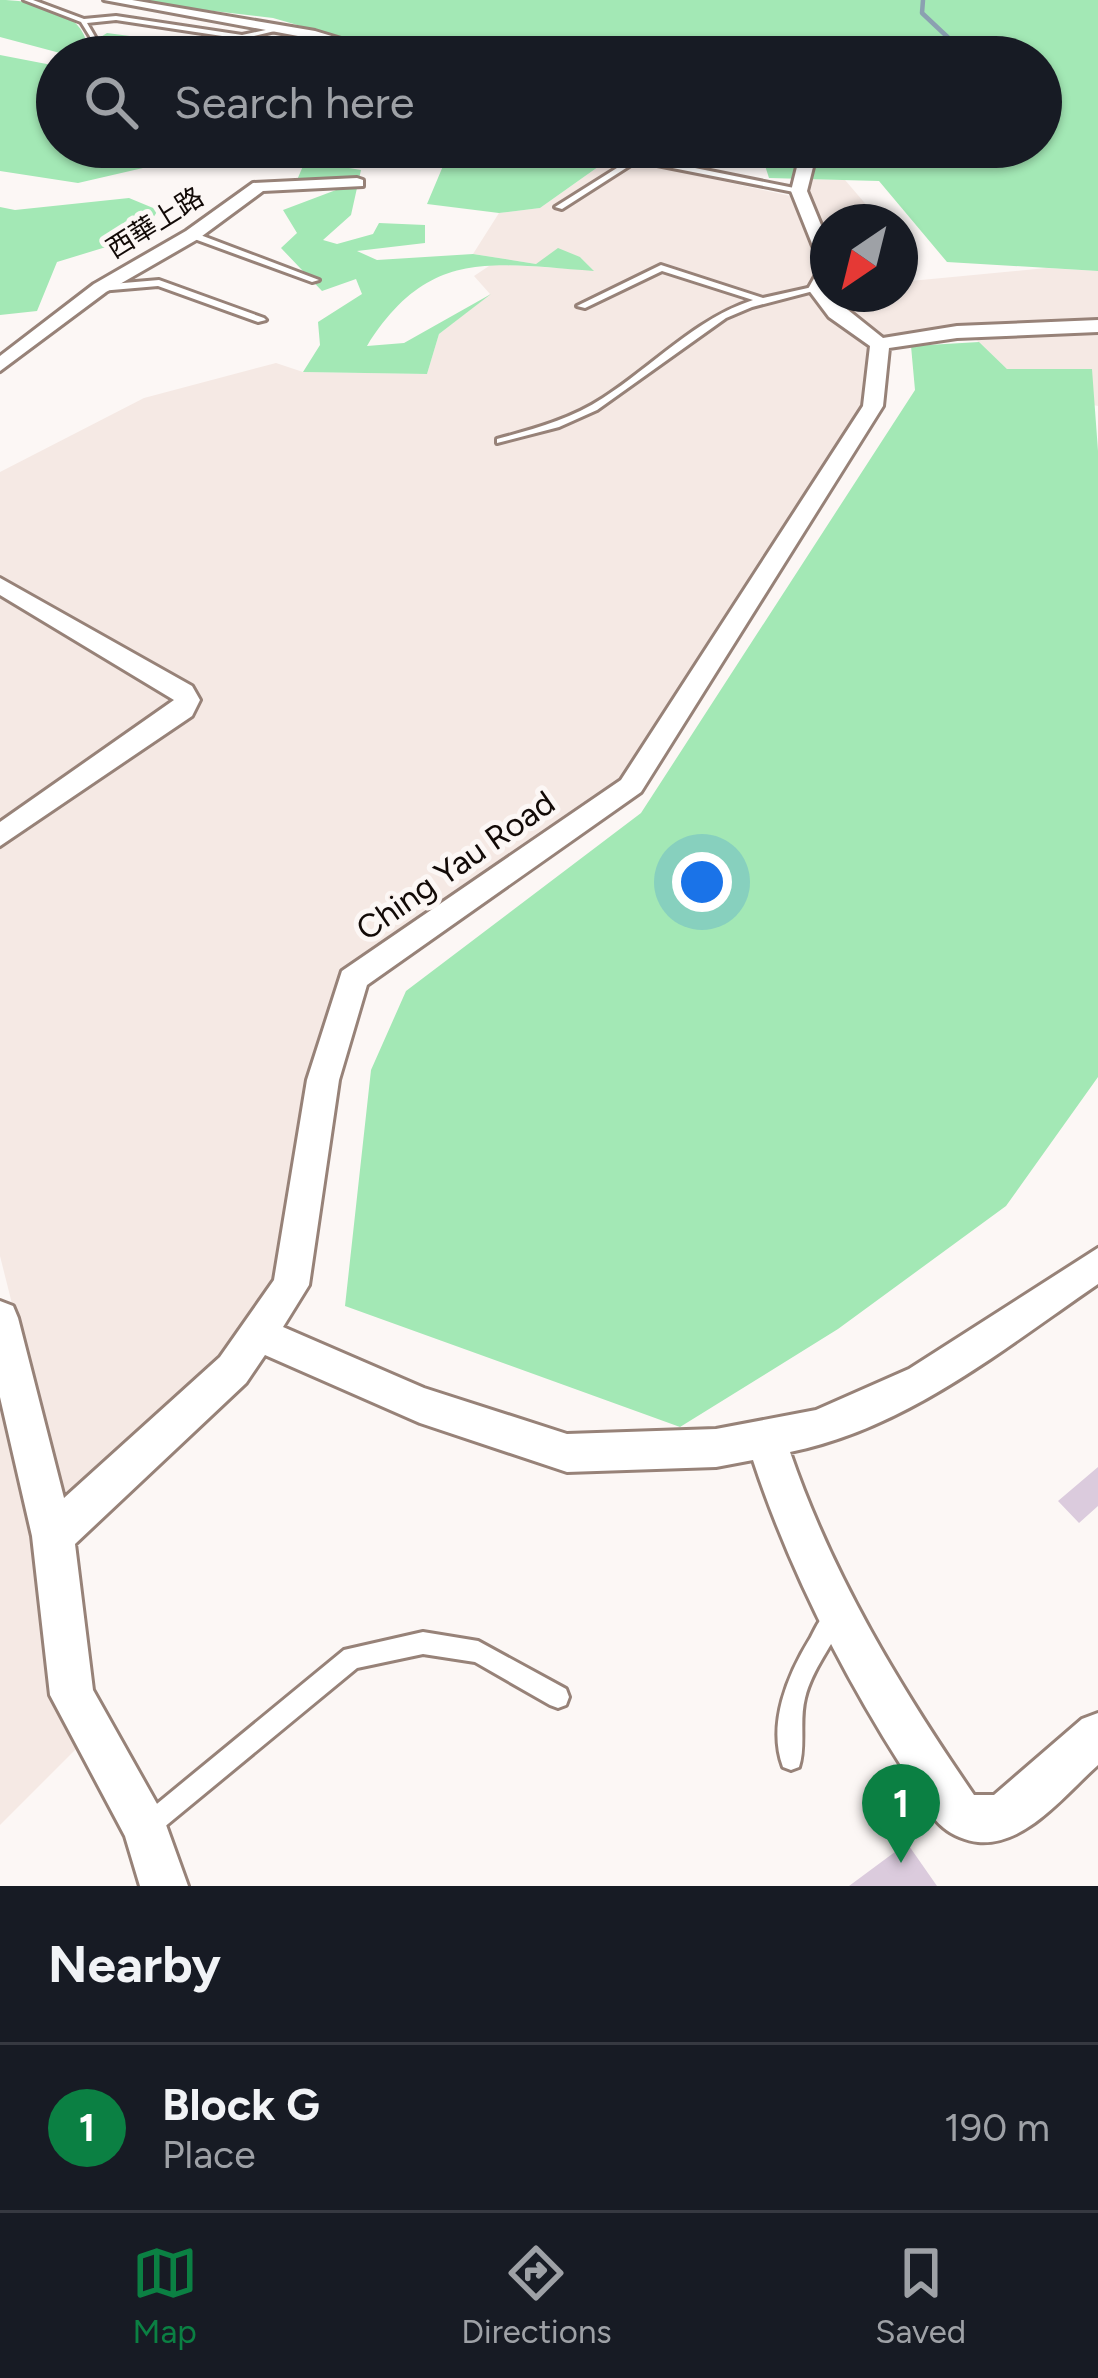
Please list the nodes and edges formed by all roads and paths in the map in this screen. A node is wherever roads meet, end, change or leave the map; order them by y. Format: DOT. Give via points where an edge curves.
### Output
graph roads {
  1 [pos="26,0"];
  2 [pos="110,0"];
  3 [pos="83,21"];
  4 [pos="280,28"];
  5 [pos="92,36"];
  6 [pos="235,36"];
  7 [pos="246,36"];
  8 [pos="311,36"];
  9 [pos="620,168"];
  10 [pos="685,168"];
  11 [pos="805,168"];
  12 [pos="357,183"];
  13 [pos="799,191"];
  14 [pos="559,207"];
  15 [pos="810,228"];
  16 [pos="192,235"];
  17 [pos="315,280"];
  18 [pos="810,280"];
  19 [pos="100,288"];
  20 [pos="760,300"];
  21 [pos="582,306"];
  22 [pos="835,312"];
  23 [pos="261,320"];
  24 [pos="1098,326"];
  25 [pos="880,344"];
  26 [pos="0,365"];
  27 [pos="501,441"];
  28 [pos="0,585"];
  29 [pos="0,836"];
  30 [pos="1098,1264"];
  31 [pos="0,1318"];
  32 [pos="260,1335"];
  33 [pos="766,1441"];
  34 [pos="53,1536"];
  35 [pos="836,1615"];
  36 [pos="558,1697"];
  37 [pos="1098,1735"];
  38 [pos="791,1759"];
  39 [pos="145,1827"];
  40 [pos="164,1886"];
  1 -- 3 [label="lane"];
  2 -- 4 [label="street"];
  3 -- 5 [label="lane"];
  3 -- 6 [label="lane" via="116,18"];
  4 -- 7 [label="lane"];
  4 -- 8 [label="street"];
  9 -- 14 [label="lane"];
  10 -- 13 [label="lane"];
  11 -- 13 [label="street"];
  12 -- 16 [label="street, 西華上路" via="259,186"];
  13 -- 15 [label="street"];
  16 -- 17 [label="lane"];
  16 -- 19 [label="street, 西華上路"];
  18 -- 20 [label="lane"];
  19 -- 23 [label="lane" via="159,283"];
  19 -- 26 [label="street, 西華上路"];
  20 -- 21 [label="lane" via="661,268"];
  20 -- 27 [label="lane" via="687,335 605,402"];
  22 -- 25 [label="street"];
  24 -- 25 [label="street"];
  25 -- 32 [label="street, Ching Yau Road" via="873,406 631,787 353,980 323,1080 291,1285"];
  28 -- 29 [label="street" via="187,700"];
  30 -- 33 [label="street" via="922,1382 818,1428"];
  31 -- 34 [label="street"];
  32 -- 33 [label="street" via="420,1405 566,1453"];
  32 -- 34 [label="street, Ching Yau Road"];
  33 -- 35 [label="street" via="790,1521"];
  34 -- 39 [label="street" via="72,1695"];
  35 -- 37 [label="street" via="882,1701 958,1811 973,1819 1003,1818"];
  35 -- 38 [label="lane" via="796,1683 787,1715"];
  36 -- 39 [label="lane" via="478,1652 423,1643 352,1658"];
  39 -- 40 [label="street"];
}
